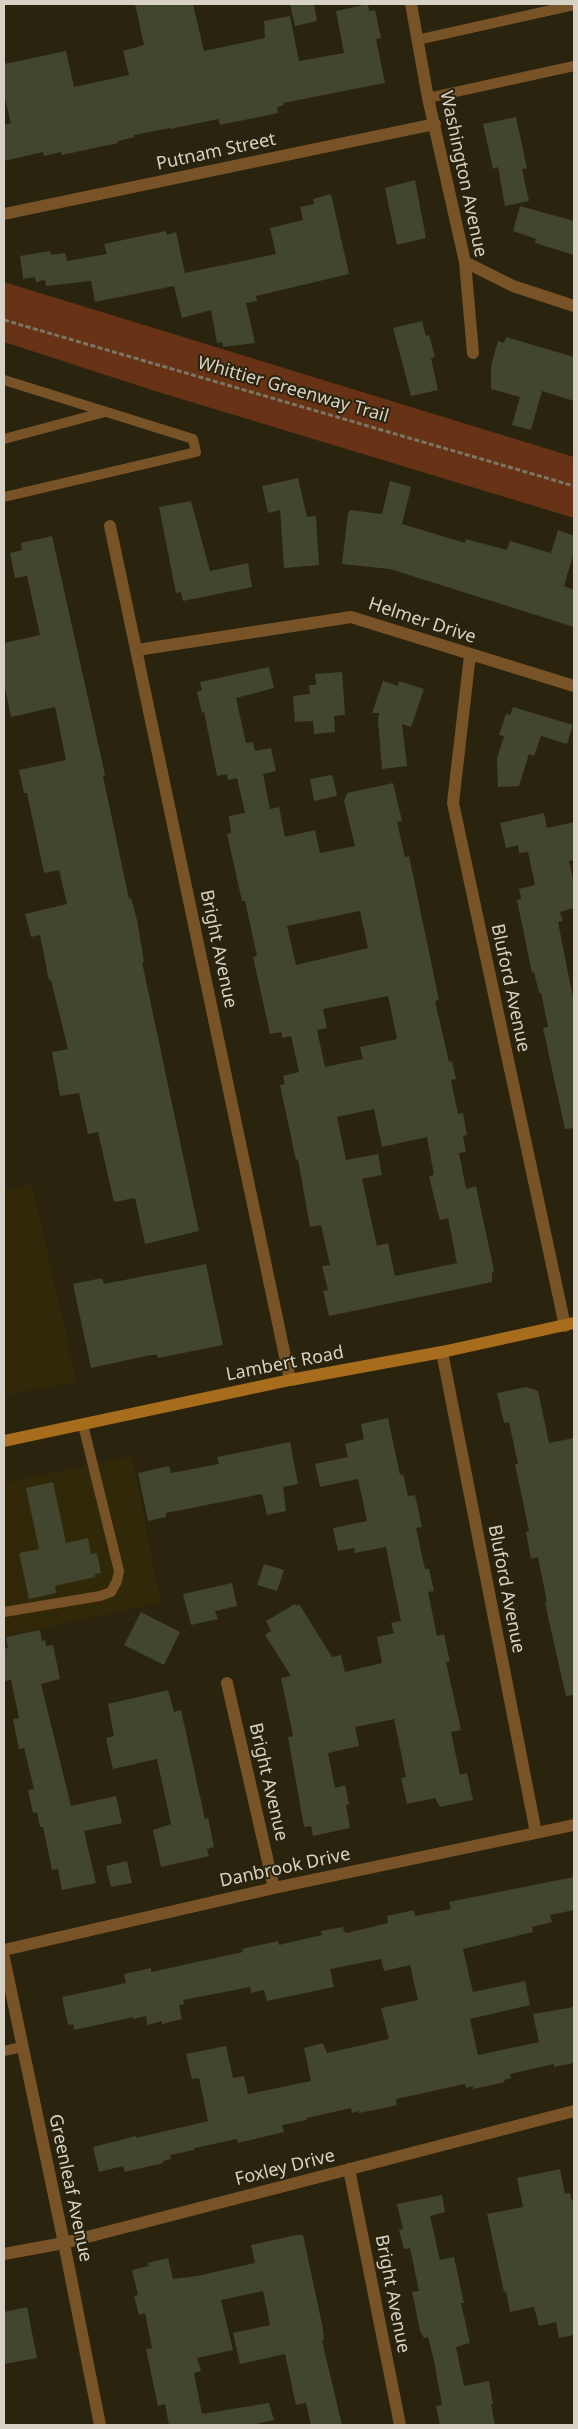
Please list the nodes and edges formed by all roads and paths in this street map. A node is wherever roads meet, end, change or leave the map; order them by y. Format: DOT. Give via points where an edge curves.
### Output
graph roads {
  1 [pos="411,4"];
  2 [pos="574,5"];
  3 [pos="417,40"];
  4 [pos="574,66"];
  5 [pos="428,98"];
  6 [pos="435,124"];
  7 [pos="4,214"];
  8 [pos="465,262"];
  9 [pos="574,306"];
  10 [pos="4,320"];
  11 [pos="473,352"];
  12 [pos="4,380"];
  13 [pos="106,412"];
  14 [pos="4,439"];
  15 [pos="574,486"];
  16 [pos="4,498"];
  17 [pos="110,526"];
  18 [pos="137,650"];
  19 [pos="470,655"];
  20 [pos="574,686"];
  21 [pos="570,1324"];
  22 [pos="442,1352"];
  23 [pos="290,1380"];
  24 [pos="83,1425"];
  25 [pos="4,1441"];
  26 [pos="4,1610"];
  27 [pos="227,1683"];
  28 [pos="574,1825"];
  29 [pos="536,1833"];
  30 [pos="274,1888"];
  31 [pos="4,1950"];
  32 [pos="4,1958"];
  33 [pos="22,2047"];
  34 [pos="4,2051"];
  35 [pos="574,2111"];
  36 [pos="349,2169"];
  37 [pos="64,2243"];
  38 [pos="4,2254"];
  39 [pos="100,2425"];
  40 [pos="400,2425"];
  1 -- 3 [label="street, Washington Avenue"];
  2 -- 3 [label="lane"];
  3 -- 5 [label="street, Washington Avenue"];
  4 -- 5 [label="lane"];
  5 -- 6 [label="street, Washington Avenue"];
  6 -- 7 [label="street, Putnam Street"];
  6 -- 8 [label="street, Washington Avenue"];
  8 -- 9 [label="street" via="513,286"];
  8 -- 11 [label="street, Washington Avenue"];
  10 -- 15 [label="path, Whittier Greenway Trail"];
  12 -- 13 [label="lane"];
  13 -- 14 [label="lane"];
  13 -- 16 [label="lane" via="193,439 196,452"];
  17 -- 18 [label="street, Bright Avenue"];
  18 -- 19 [label="street, Helmer Drive" via="351,617"];
  18 -- 23 [label="street, Bright Avenue"];
  19 -- 20 [label="street, Helmer Drive"];
  19 -- 21 [label="street, Bluford Avenue" via="453,804"];
  21 -- 22 [label="main road, Lambert Road"];
  22 -- 23 [label="main road, Lambert Road"];
  22 -- 29 [label="street, Bluford Avenue"];
  23 -- 24 [label="main road, Lambert Road"];
  24 -- 25 [label="main road, Lambert Road"];
  24 -- 26 [label="lane" via="119,1571 117,1581 111,1592 100,1596"];
  27 -- 30 [label="street, Bright Avenue"];
  28 -- 29 [label="street, Danbrook Drive"];
  29 -- 30 [label="street, Danbrook Drive"];
  30 -- 31 [label="street, Danbrook Drive"];
  32 -- 33 [label="street, Greenleaf Avenue"];
  33 -- 34 [label="lane"];
  33 -- 37 [label="street, Greenleaf Avenue"];
  35 -- 36 [label="street, Foxley Drive"];
  36 -- 37 [label="street, Foxley Drive"];
  36 -- 40 [label="street, Bright Avenue"];
  37 -- 38 [label="street, Foxley Drive"];
  37 -- 39 [label="street, Greenleaf Avenue"];
}
